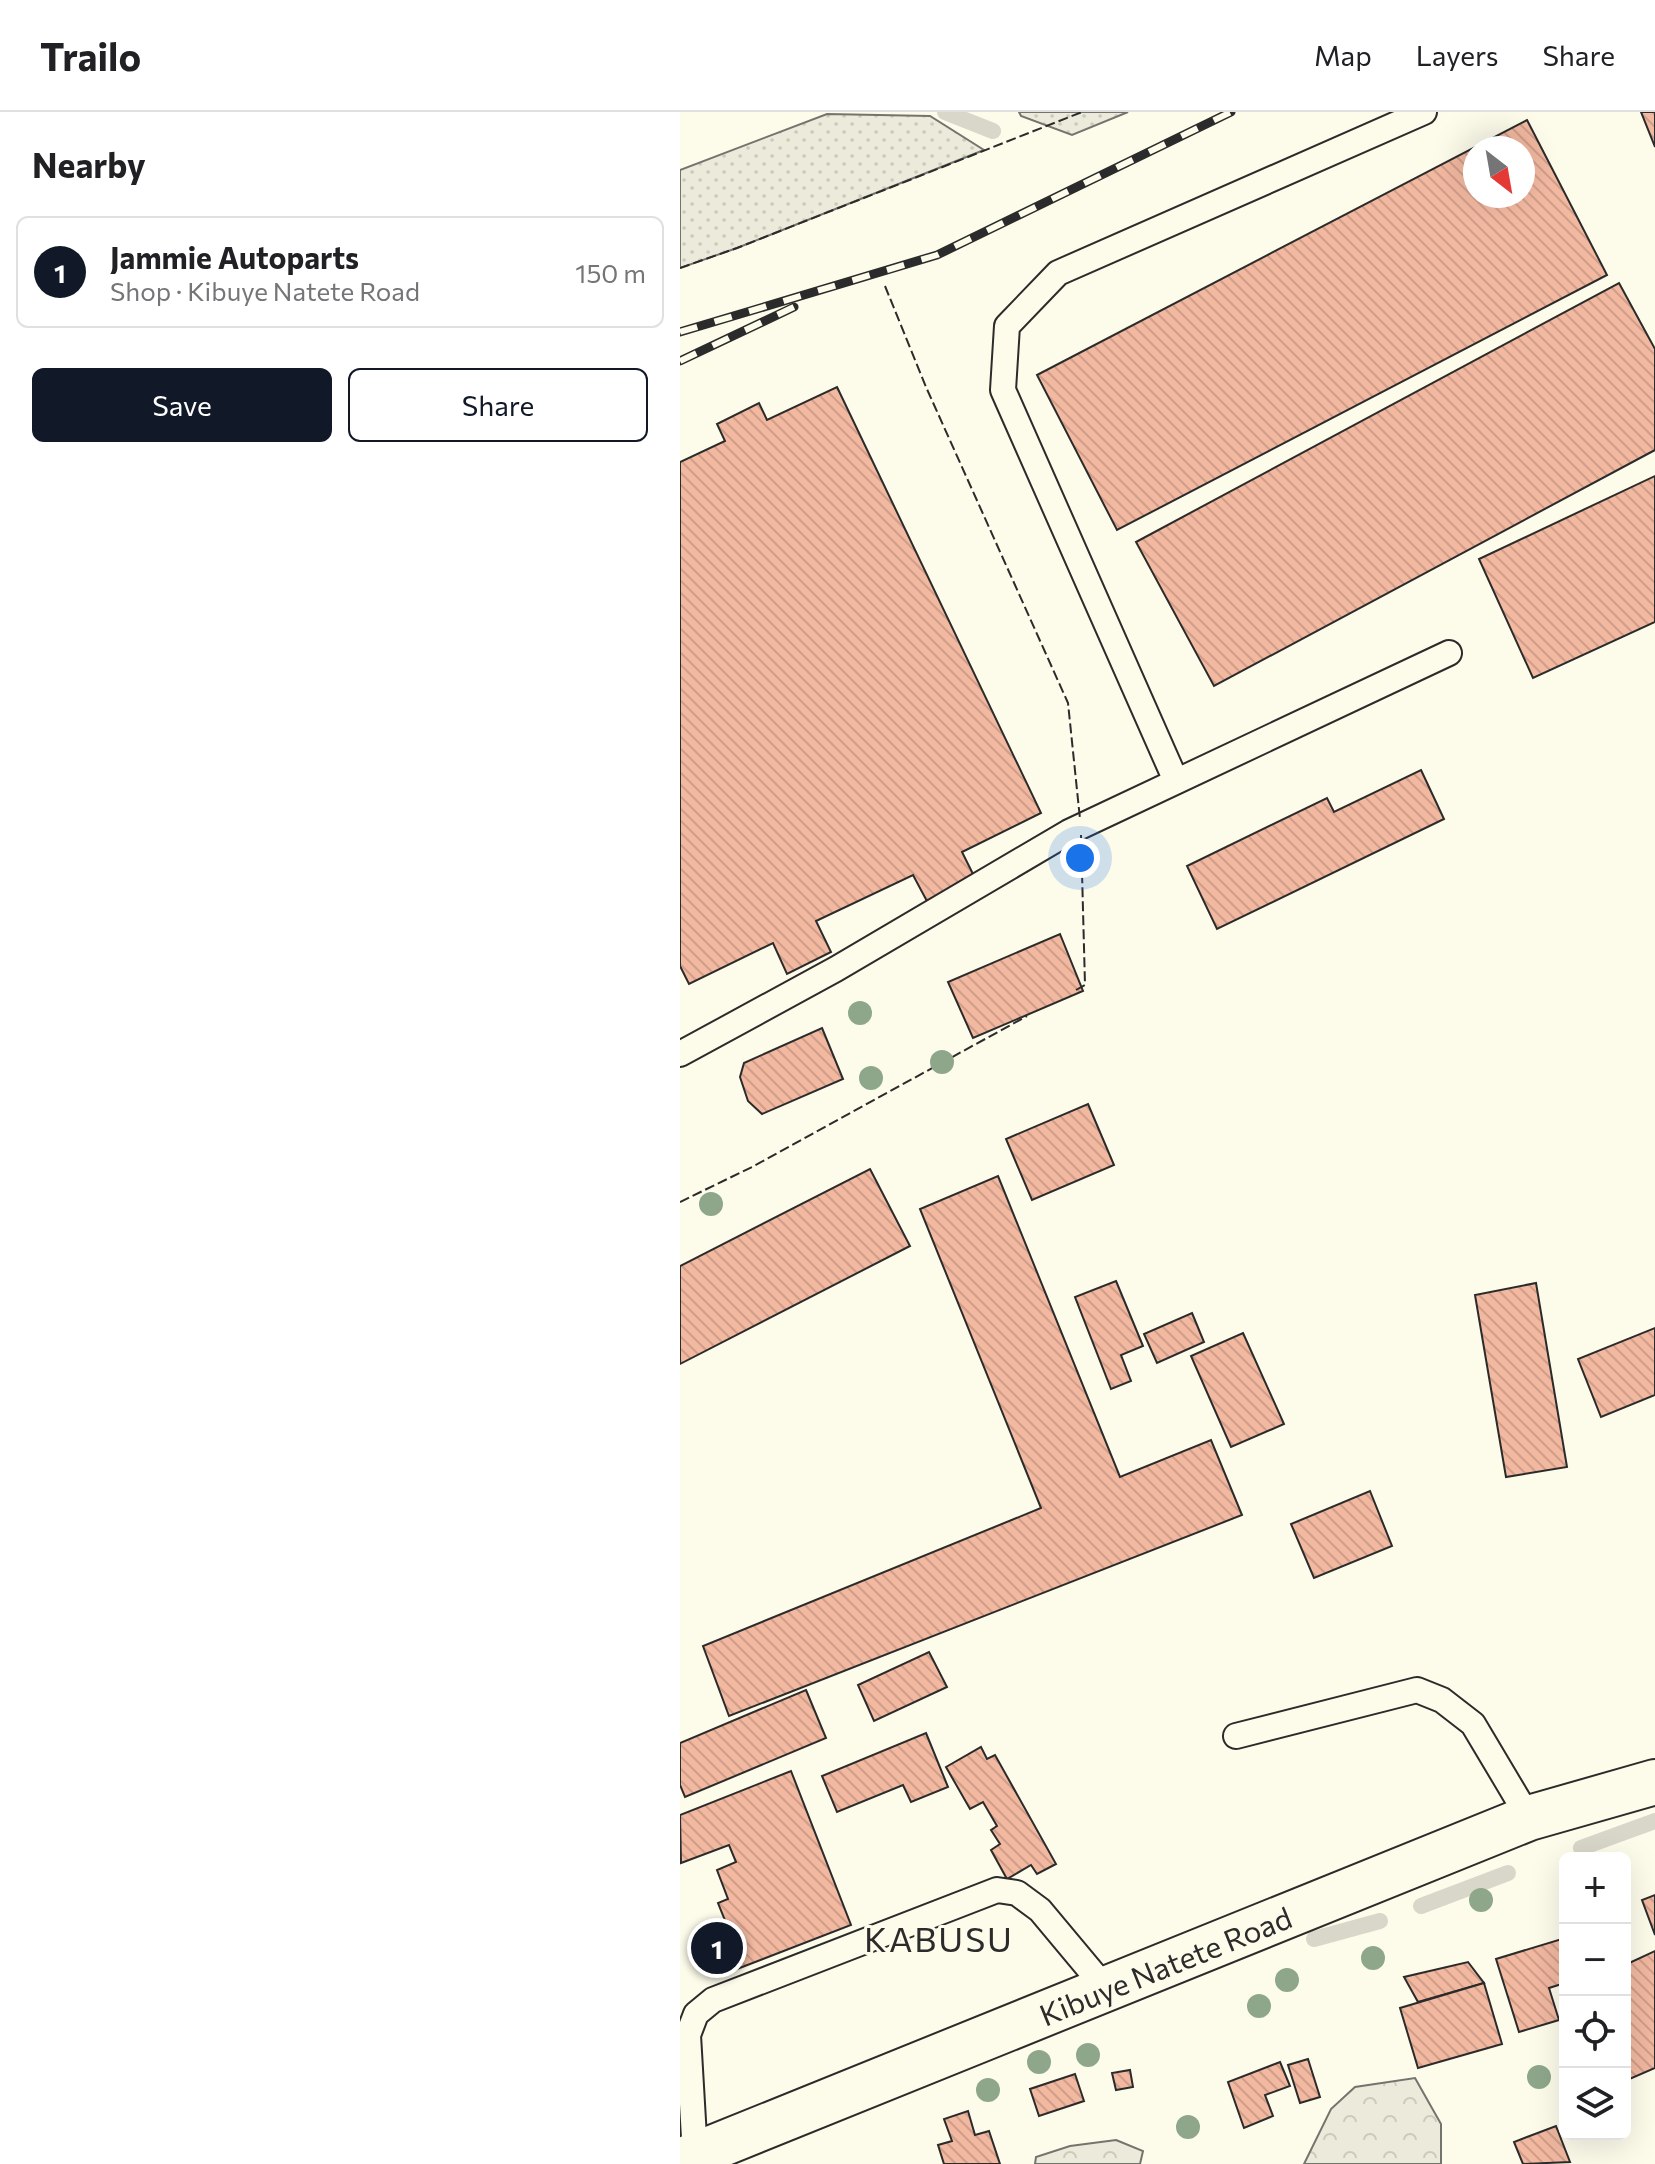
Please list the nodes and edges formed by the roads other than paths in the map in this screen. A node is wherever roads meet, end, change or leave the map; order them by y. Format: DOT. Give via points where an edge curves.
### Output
graph roads {
  1 [pos="1424,112"];
  2 [pos="1449,653"];
  3 [pos="1176,781"];
  4 [pos="680,1054"];
  5 [pos="1236,1736"];
  6 [pos="1655,1782"];
  7 [pos="1529,1818"];
  8 [pos="1106,1989"];
  9 [pos="688,2014"];
  10 [pos="687,2158"];
  1 -- 3 [label="lane" via="1058,273 1007,326 1003,390"];
  2 -- 3 [label="lane"];
  3 -- 4 [label="lane" via="1069,832"];
  5 -- 7 [label="lane" via="1417,1690 1442,1700 1473,1724"];
  6 -- 7 [label="main road, Kibuye Natete Road"];
  7 -- 8 [label="main road, Kibuye Natete Road"];
  8 -- 9 [label="lane" via="1040,1910 1017,1893 997,1890"];
  8 -- 10 [label="main road, Kibuye Natete Road"];
  9 -- 10 [label="lane"];
}
